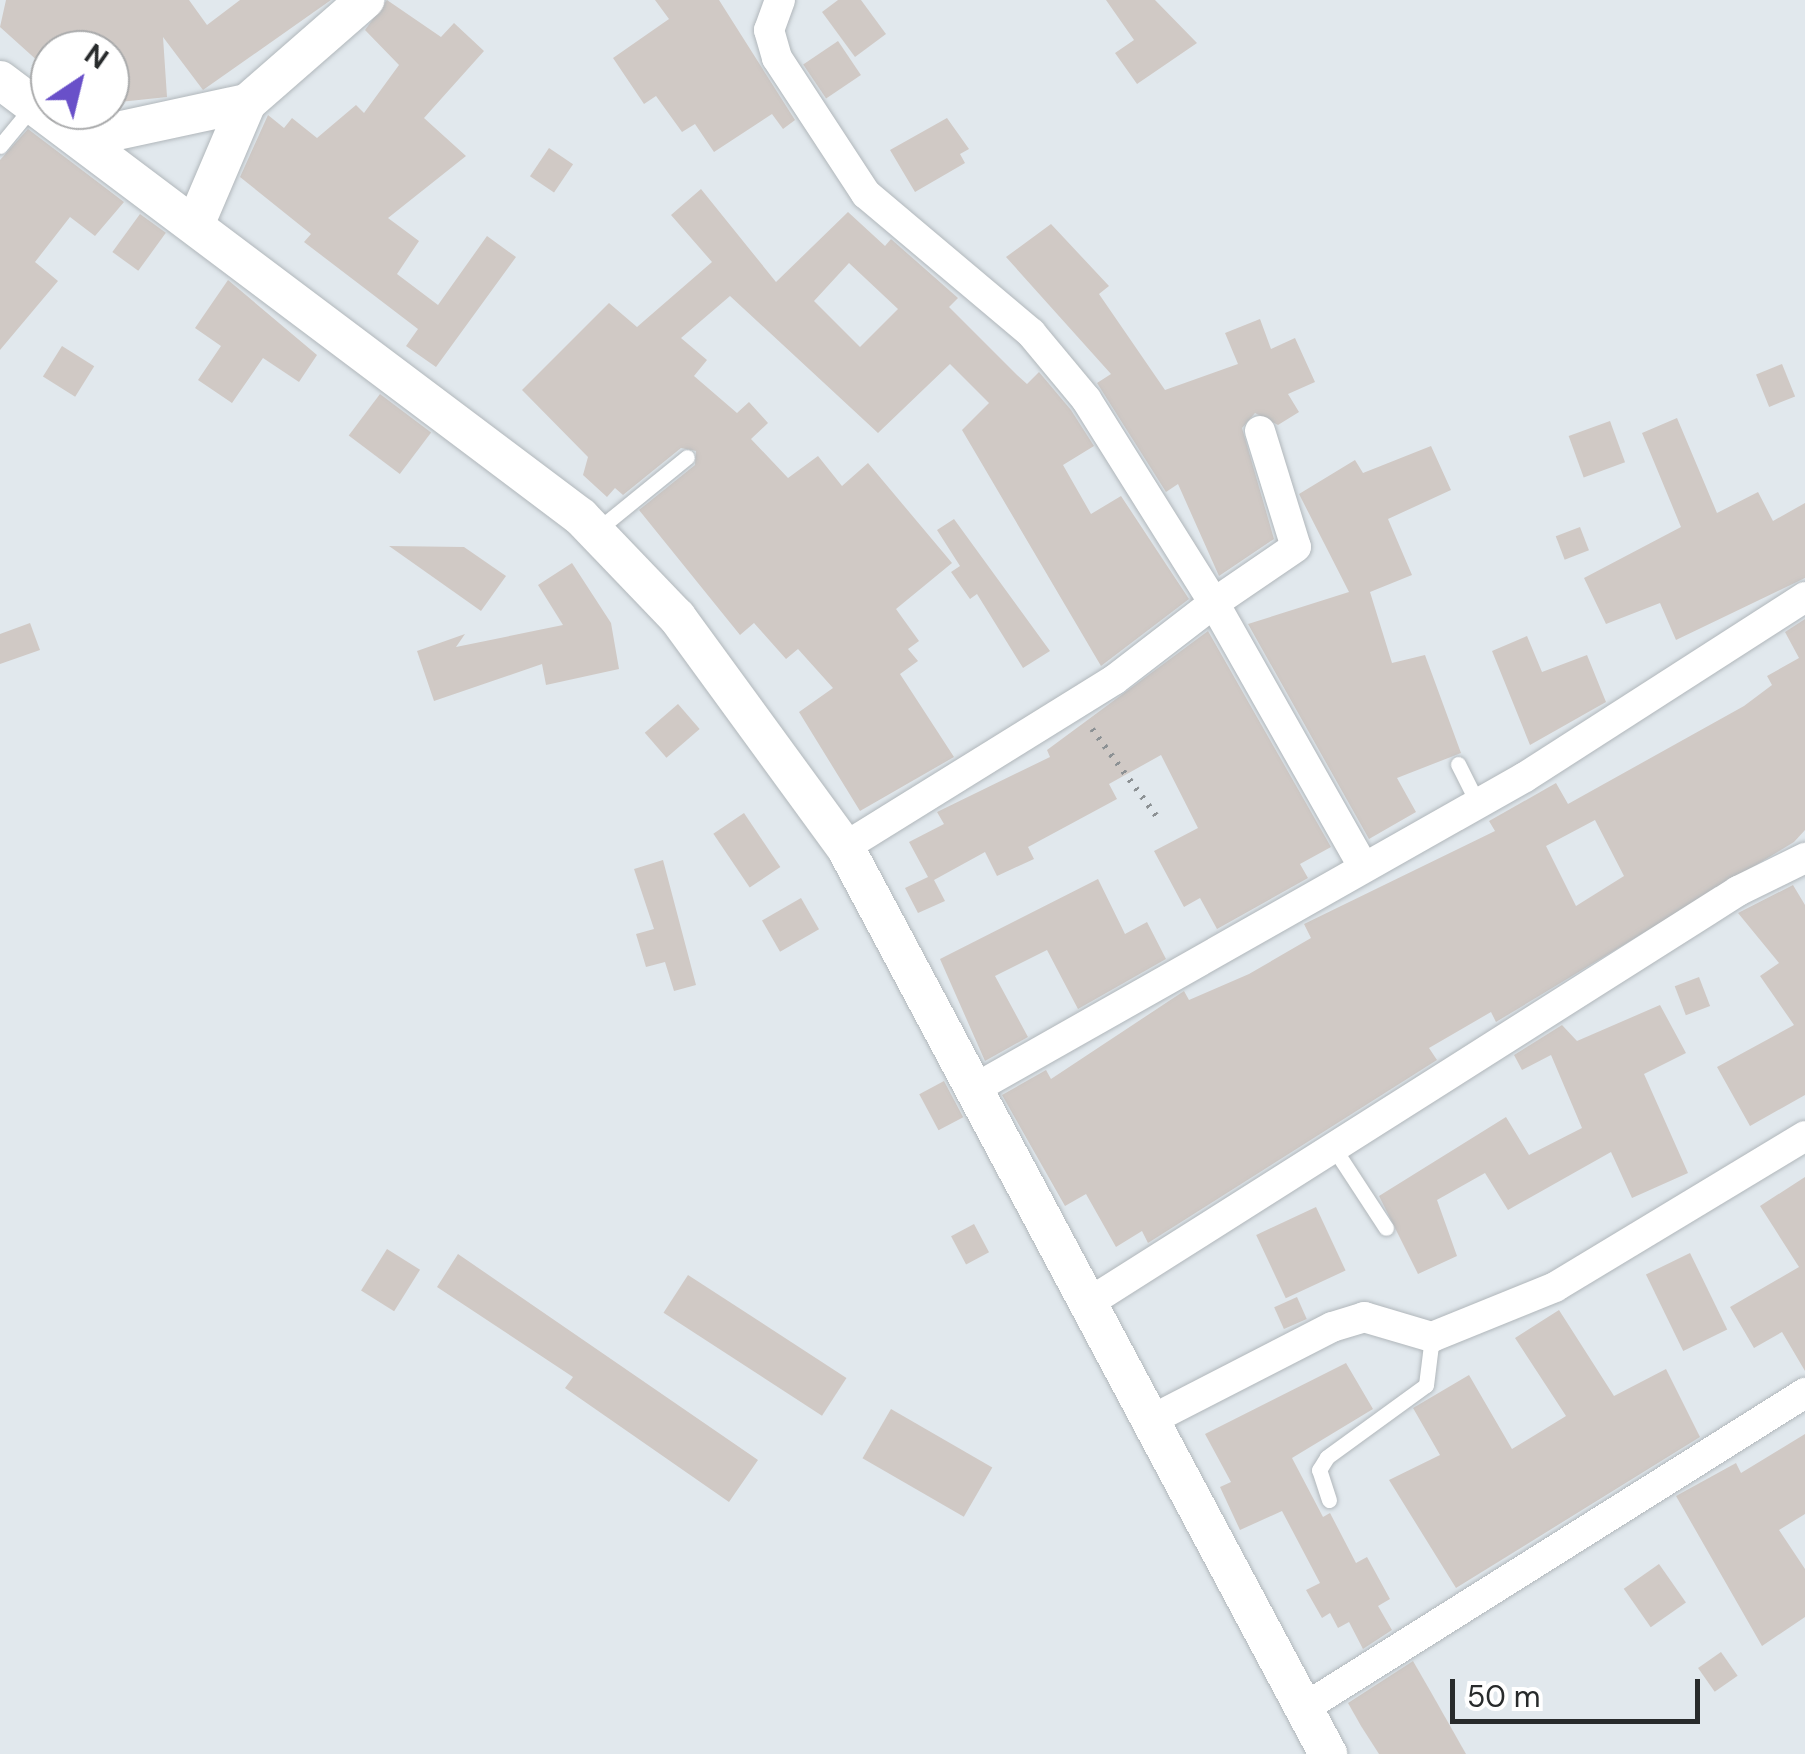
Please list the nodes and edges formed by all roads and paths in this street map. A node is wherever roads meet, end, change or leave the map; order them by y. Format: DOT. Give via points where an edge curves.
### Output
graph roads {
  1 [pos="365,0"];
  2 [pos="780,0"];
  3 [pos="0,80"];
  4 [pos="30,102"];
  5 [pos="247,103"];
  6 [pos="30,110"];
  7 [pos="68,130"];
  8 [pos="80,139"];
  9 [pos="0,146"];
  10 [pos="194,224"];
  11 [pos="1260,431"];
  12 [pos="688,456"];
  13 [pos="596,532"];
  14 [pos="1805,597"];
  15 [pos="1214,602"];
  16 [pos="1075,703"];
  17 [pos="1458,764"];
  18 [pos="1477,802"];
  19 [pos="1157,817"];
  20 [pos="845,847"];
  21 [pos="1805,858"];
  22 [pos="1362,865"];
  23 [pos="974,1089"];
  24 [pos="1805,1136"];
  25 [pos="1335,1150"];
  26 [pos="1386,1228"];
  27 [pos="1085,1305"];
  28 [pos="1432,1337"];
  29 [pos="1805,1393"];
  30 [pos="1154,1419"];
  31 [pos="1329,1500"];
  32 [pos="1304,1708"];
  33 [pos="1328,1754"];
  1 -- 5 [label="street"];
  2 -- 15 [label="street" via="769,30 776,58 866,194 1031,333 1086,399"];
  3 -- 4 [label="street"];
  5 -- 8 [label="street"];
  5 -- 10 [label="street"];
  6 -- 9 [label="lane"];
  7 -- 8 [label="street"];
  8 -- 10 [label="street"];
  10 -- 13 [label="street"];
  11 -- 15 [label="street" via="1296,547"];
  12 -- 13 [label="lane"];
  13 -- 20 [label="street" via="677,618"];
  14 -- 18 [label="street"];
  15 -- 16 [label="street"];
  15 -- 22 [label="street"];
  16 -- 19 [label="path"];
  16 -- 20 [label="street"];
  17 -- 18 [label="lane"];
  18 -- 22 [label="street"];
  20 -- 23 [label="street"];
  21 -- 25 [label="street" via="1738,890"];
  22 -- 23 [label="street"];
  23 -- 27 [label="street"];
  24 -- 28 [label="street" via="1555,1287"];
  25 -- 26 [label="lane"];
  25 -- 27 [label="street"];
  27 -- 30 [label="street"];
  28 -- 30 [label="street" via="1364,1317 1278,1349"];
  28 -- 31 [label="lane" via="1426,1385 1327,1456 1319,1470"];
  29 -- 32 [label="street"];
  30 -- 32 [label="street"];
  32 -- 33 [label="street"];
}
